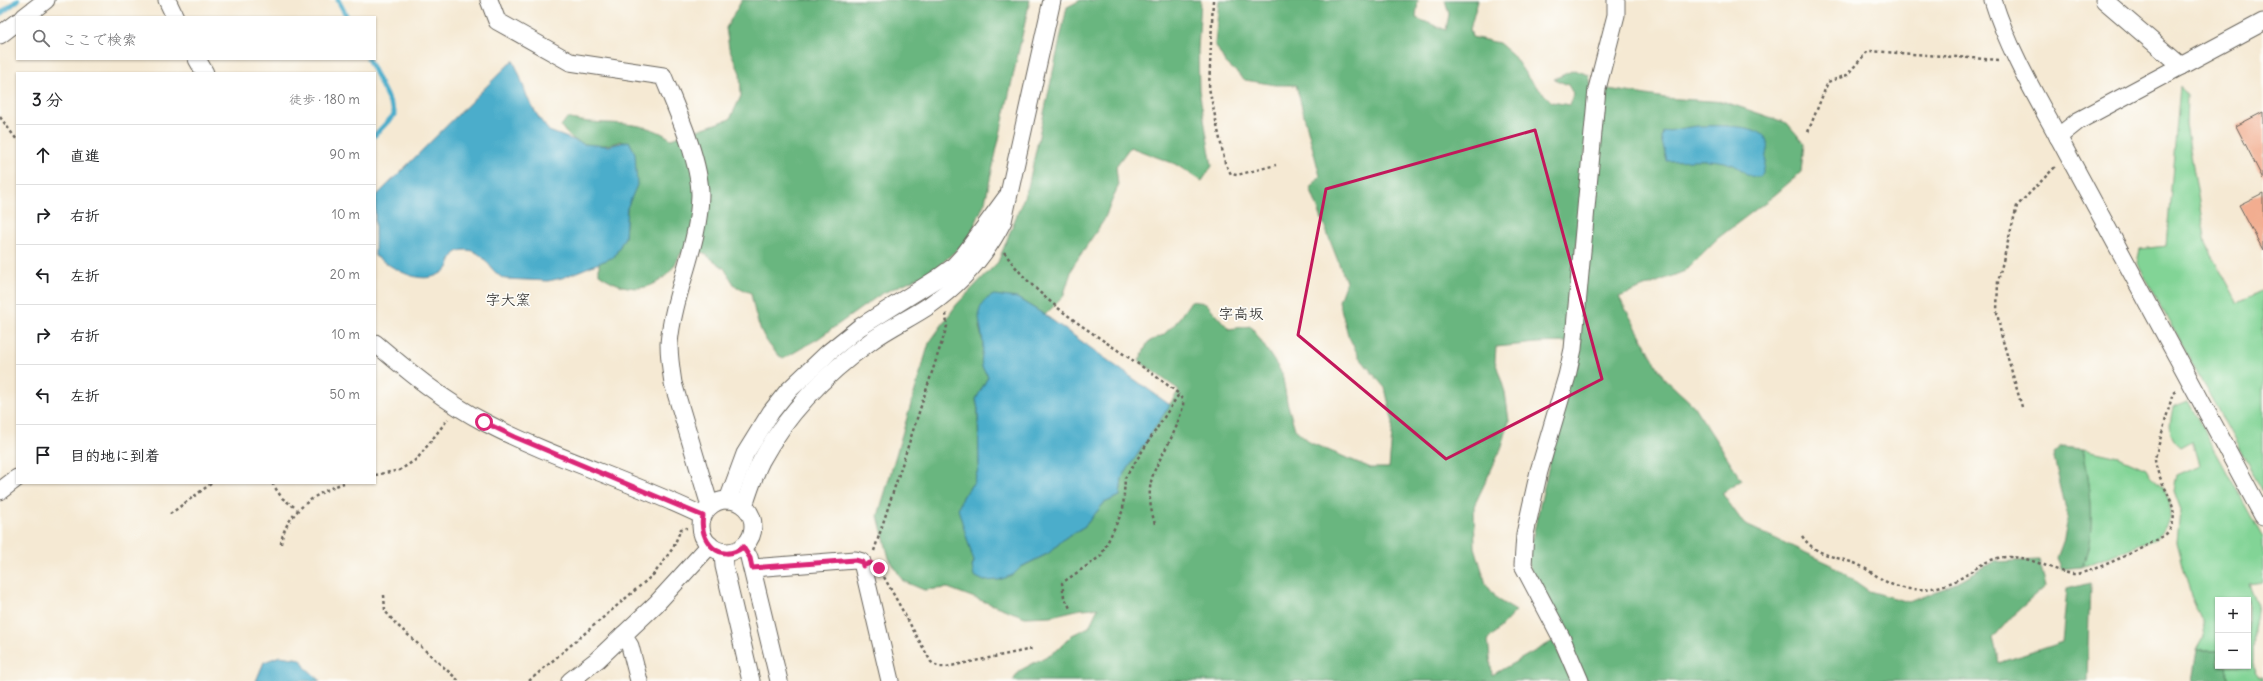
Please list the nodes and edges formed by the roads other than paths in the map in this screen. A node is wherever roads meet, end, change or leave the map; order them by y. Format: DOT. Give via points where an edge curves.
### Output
graph roads {
  1 [pos="46,0"];
  2 [pos="166,0"];
  3 [pos="489,0"];
  4 [pos="1052,0"];
  5 [pos="1616,0"];
  6 [pos="1993,0"];
  7 [pos="2104,0"];
  8 [pos="25,16"];
  9 [pos="174,16"];
  10 [pos="2263,22"];
  11 [pos="16,23"];
  12 [pos="0,35"];
  13 [pos="198,60"];
  14 [pos="2181,66"];
  15 [pos="204,72"];
  16 [pos="2058,137"];
  17 [pos="1009,195"];
  18 [pos="902,299"];
  19 [pos="912,314"];
  20 [pos="848,337"];
  21 [pos="376,344"];
  22 [pos="859,351"];
  23 [pos="745,454"];
  24 [pos="761,462"];
  25 [pos="16,479"];
  26 [pos="0,491"];
  27 [pos="728,500"];
  28 [pos="744,506"];
  29 [pos="705,516"];
  30 [pos="2263,516"];
  31 [pos="743,547"];
  32 [pos="716,549"];
  33 [pos="752,568"];
  34 [pos="623,635"];
  35 [pos="770,643"];
  36 [pos="744,650"];
  37 [pos="570,681"];
  38 [pos="639,681"];
  39 [pos="751,681"];
  40 [pos="779,681"];
  41 [pos="890,681"];
  42 [pos="1580,681"];
  1 -- 8 [label="street"];
  2 -- 9 [label="street"];
  3 -- 29 [label="street" via="497,21 570,62 663,76 691,152 700,195 692,251 672,322 669,345 673,383"];
  4 -- 17 [label="street"];
  5 -- 42 [label="street" via="1616,15 1597,89 1573,349 1539,471 1526,534 1523,565 1562,638"];
  6 -- 16 [label="street" via="2015,56"];
  7 -- 14 [label="street"];
  10 -- 14 [label="street"];
  11 -- 12 [label="street"];
  13 -- 15 [label="street"];
  14 -- 16 [label="street" via="2078,121"];
  16 -- 30 [label="street"];
  17 -- 18 [label="street" via="964,256 952,268"];
  17 -- 19 [label="street" via="1003,221 992,241 970,270 939,298"];
  18 -- 19 [label="street"];
  18 -- 20 [label="street"];
  19 -- 22 [label="street"];
  20 -- 22 [label="street"];
  20 -- 23 [label="street" via="787,392 771,412"];
  21 -- 29 [label="street" via="424,383 484,422"];
  22 -- 24 [label="street" via="800,404"];
  23 -- 24 [label="street"];
  23 -- 27 [label="street"];
  24 -- 28 [label="street"];
  25 -- 26 [label="street"];
  27 -- 28 [label="street"];
  27 -- 29 [label="street" via="715,503"];
  28 -- 31 [label="street" via="752,518 753,530 752,536"];
  29 -- 32 [label="street" via="702,534"];
  31 -- 32 [label="street" via="731,552"];
  31 -- 33 [label="street" via="750,558"];
  32 -- 34 [label="street"];
  32 -- 36 [label="street" via="724,566"];
  33 -- 35 [label="street"];
  33 -- 41 [label="street" via="855,560 866,564"];
  34 -- 37 [label="street"];
  34 -- 38 [label="street" via="630,646"];
  35 -- 36 [label="street"];
  35 -- 40 [label="street"];
  36 -- 39 [label="street"];
}
